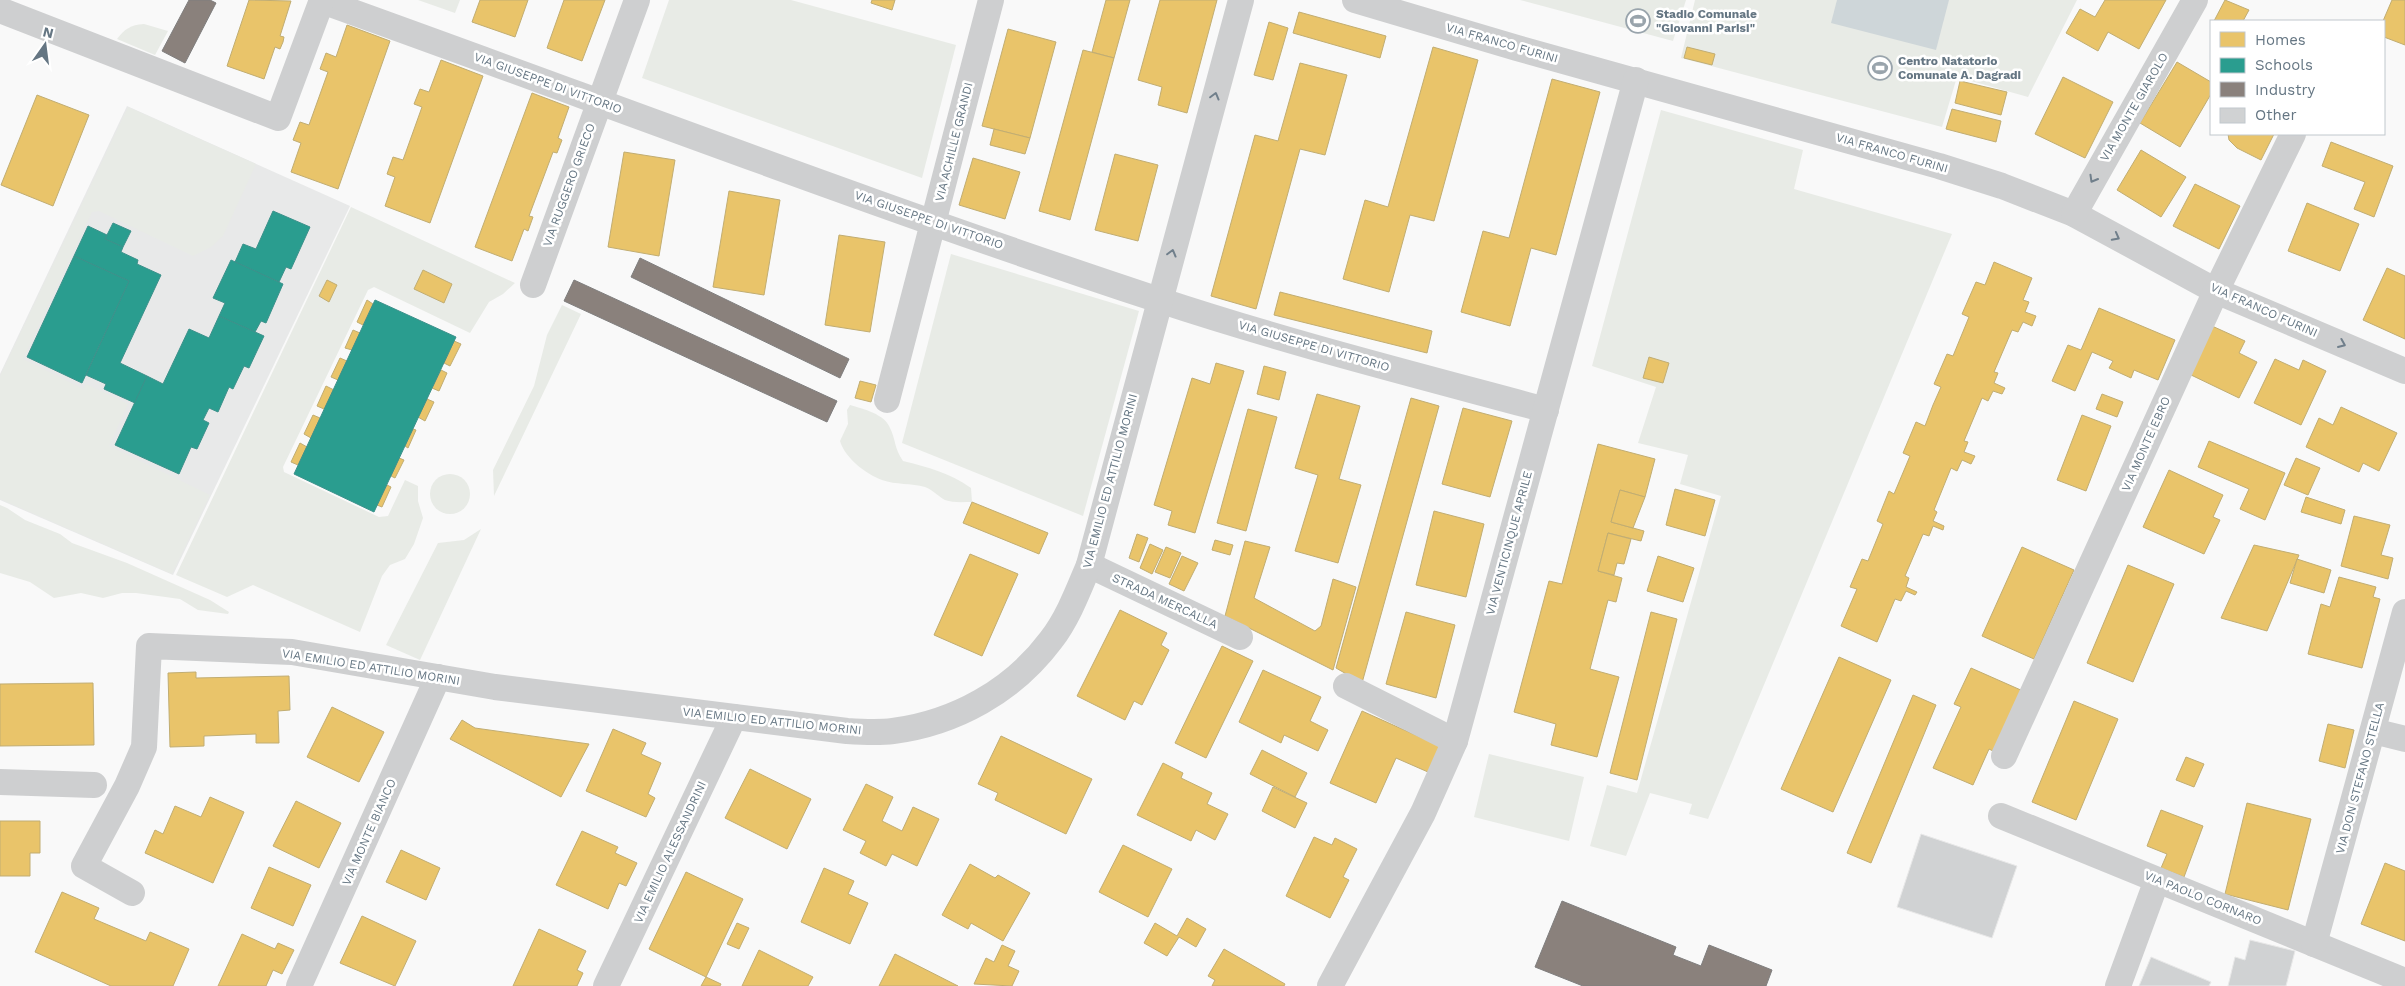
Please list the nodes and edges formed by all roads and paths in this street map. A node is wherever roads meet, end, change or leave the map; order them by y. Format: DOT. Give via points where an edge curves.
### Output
graph roads {
  1 [pos="322,0"];
  2 [pos="637,0"];
  3 [pos="990,0"];
  4 [pos="1241,0"];
  5 [pos="1355,0"];
  6 [pos="2195,0"];
  7 [pos="0,10"];
  8 [pos="1636,80"];
  9 [pos="600,102"];
  10 [pos="2293,135"];
  11 [pos="2074,214"];
  12 [pos="933,222"];
  13 [pos="532,285"];
  14 [pos="2216,290"];
  15 [pos="1159,300"];
  16 [pos="2405,371"];
  17 [pos="886,400"];
  18 [pos="1546,410"];
  19 [pos="1089,565"];
  20 [pos="2405,612"];
  21 [pos="1240,637"];
  22 [pos="438,677"];
  23 [pos="1346,686"];
  24 [pos="734,717"];
  25 [pos="2373,731"];
  26 [pos="2405,739"];
  27 [pos="1455,741"];
  28 [pos="2004,756"];
  29 [pos="0,782"];
  30 [pos="94,785"];
  31 [pos="2001,816"];
  32 [pos="2157,880"];
  33 [pos="132,893"];
  34 [pos="2314,944"];
  35 [pos="2405,981"];
  36 [pos="300,986"];
  37 [pos="606,986"];
  38 [pos="1330,986"];
  39 [pos="2118,986"];
  1 -- 7 [label="street" via="278,118"];
  1 -- 9 [label="street, VIA GIUSEPPE DI VITTORIO"];
  2 -- 9 [label="street, VIA RUGGERO GRIECO"];
  3 -- 12 [label="street, VIA ACHILLE GRANDI"];
  15 -- 4 [label="street, VIA EMILIO ED ATTILIO MORINI, one-way"];
  5 -- 8 [label="street, VIA FRANCO FURINI"];
  6 -- 11 [label="street, VIA MONTE GIAROLO, one-way"];
  8 -- 11 [label="street, VIA FRANCO FURINI" via="1939,166"];
  8 -- 18 [label="street, VIA VENTICINQUE APRILE"];
  9 -- 12 [label="street, VIA GIUSEPPE DI VITTORIO"];
  9 -- 13 [label="street, VIA RUGGERO GRIECO"];
  10 -- 14 [label="street, VIA MONTE EBRO"];
  11 -- 14 [label="street, VIA FRANCO FURINI, one-way"];
  12 -- 15 [label="street, VIA GIUSEPPE DI VITTORIO"];
  12 -- 17 [label="street, VIA ACHILLE GRANDI"];
  14 -- 16 [label="street, VIA FRANCO FURINI, one-way"];
  14 -- 28 [label="street, VIA MONTE EBRO"];
  15 -- 18 [label="street, VIA GIUSEPPE DI VITTORIO"];
  15 -- 19 [label="street, VIA EMILIO ED ATTILIO MORINI"];
  18 -- 27 [label="street, VIA VENTICINQUE APRILE"];
  19 -- 21 [label="street, STRADA MERCALLA"];
  19 -- 24 [label="street, VIA EMILIO ED ATTILIO MORINI" via="1052,639 1030,665 997,693 975,706 932,724 892,732 847,732"];
  20 -- 25 [label="street, VIA DON STEFANO STELLA"];
  22 -- 24 [label="street, VIA EMILIO ED ATTILIO MORINI"];
  22 -- 33 [label="street, VIA EMILIO ED ATTILIO MORINI" via="292,652 149,646 144,747 84,866"];
  22 -- 36 [label="street, VIA MONTE BIANCO"];
  23 -- 27 [label="street"];
  24 -- 37 [label="street, VIA EMILIO ALESSANDRINI"];
  25 -- 26 [label="street"];
  25 -- 34 [label="street, VIA DON STEFANO STELLA"];
  27 -- 38 [label="street, VIA VENTICINQUE APRILE" via="1423,813"];
  29 -- 30 [label="street"];
  31 -- 32 [label="street, VIA PAOLO CORNARO"];
  32 -- 34 [label="street, VIA PAOLO CORNARO"];
  32 -- 39 [label="street"];
  34 -- 35 [label="street, VIA PAOLO CORNARO"];
}
